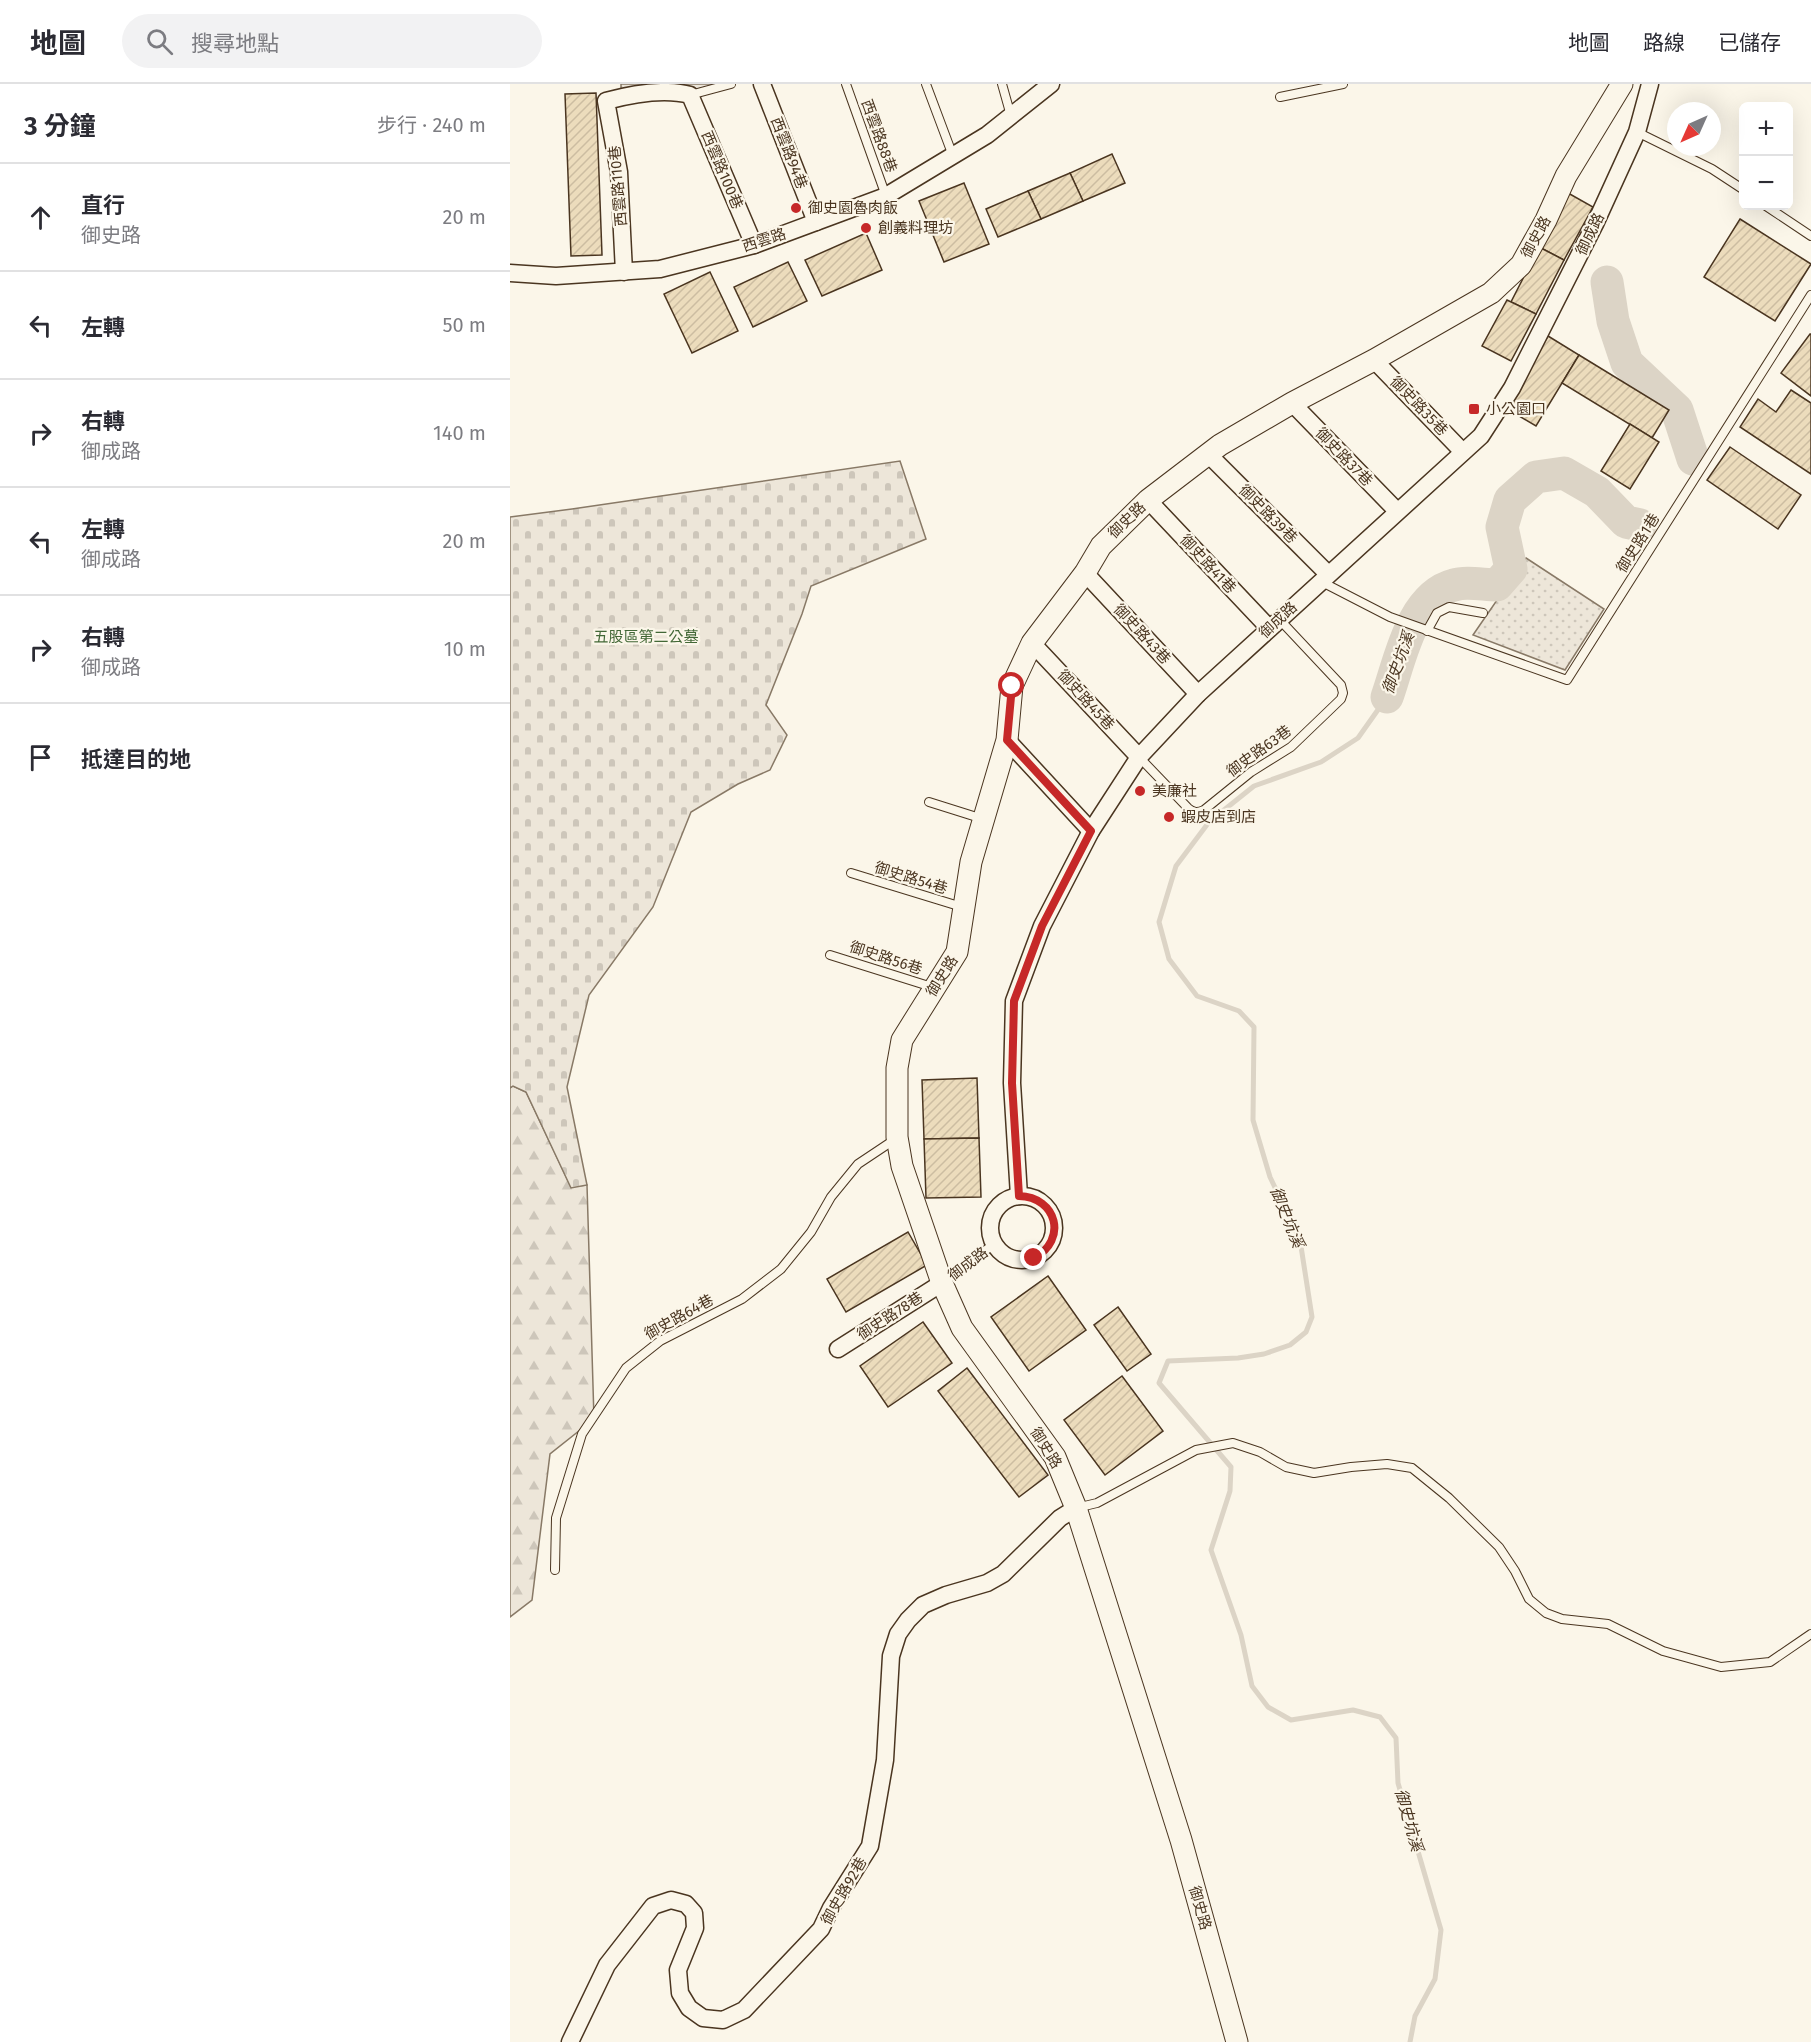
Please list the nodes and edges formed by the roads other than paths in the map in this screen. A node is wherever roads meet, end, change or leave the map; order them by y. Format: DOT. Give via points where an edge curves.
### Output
graph roads {
  1 [pos="731,84"];
  2 [pos="762,84"];
  3 [pos="846,84"];
  4 [pos="926,84"];
  5 [pos="1002,84"];
  6 [pos="1051,84"];
  7 [pos="1343,84"];
  8 [pos="1622,84"];
  9 [pos="1650,84"];
  10 [pos="690,95"];
  11 [pos="1280,97"];
  12 [pos="1011,116"];
  13 [pos="1637,132"];
  14 [pos="953,156"];
  15 [pos="1739,187"];
  16 [pos="886,196"];
  17 [pos="1772,210"];
  18 [pos="816,222"];
  19 [pos="1811,236"];
  20 [pos="754,245"];
  21 [pos="624,272"];
  22 [pos="510,273"];
  23 [pos="1811,295"];
  24 [pos="1374,360"];
  25 [pos="1292,403"];
  26 [pos="1464,452"];
  27 [pos="1208,454"];
  28 [pos="1148,500"];
  29 [pos="1396,511"];
  30 [pos="1085,573"];
  31 [pos="1324,578"];
  32 [pos="1484,613"];
  33 [pos="1274,624"];
  34 [pos="1427,631"];
  35 [pos="1032,643"];
  36 [pos="1198,694"];
  37 [pos="1007,740"];
  38 [pos="1139,758"];
  39 [pos="929,802"];
  40 [pos="984,819"];
  41 [pos="1091,831"];
  42 [pos="851,873"];
  43 [pos="964,908"];
  44 [pos="830,955"];
  45 [pos="935,988"];
  46 [pos="897,1137"];
  47 [pos="1019,1196"];
  48 [pos="994,1244"];
  49 [pos="942,1283"];
  50 [pos="838,1349"];
  51 [pos="1076,1508"];
  52 [pos="555,1570"];
  53 [pos="1811,1634"];
  54 [pos="570,2042"];
  55 [pos="1237,2042"];
  1 -- 10 [label="lane"];
  2 -- 18 [label="street, 西雲路94巷"];
  3 -- 16 [label="lane, 西雲路88巷"];
  4 -- 14 [label="lane"];
  5 -- 12 [label="lane"];
  6 -- 12 [label="street, 西雲路"];
  7 -- 11 [label="lane"];
  8 -- 24 [label="street, 御史路" via="1566,176 1521,266 1491,293"];
  9 -- 13 [label="street, 御成路"];
  10 -- 20 [label="street, 西雲路100巷"];
  10 -- 21 [label="street, 西雲路110巷" via="630,95 606,101 619,172"];
  12 -- 14 [label="street, 西雲路"];
  13 -- 15 [label="lane" via="1712,169"];
  13 -- 26 [label="street, 御成路" via="1595,225 1512,388 1481,436"];
  14 -- 16 [label="street, 西雲路"];
  16 -- 18 [label="street, 西雲路"];
  17 -- 19 [label="lane"];
  18 -- 20 [label="street, 西雲路"];
  20 -- 21 [label="street, 西雲路" via="660,269"];
  21 -- 22 [label="street, 西雲路" via="556,276"];
  23 -- 34 [label="lane, 御史路1巷" via="1567,680"];
  24 -- 25 [label="street, 御史路"];
  24 -- 26 [label="street, 御史路35巷"];
  25 -- 27 [label="street, 御史路"];
  25 -- 29 [label="street, 御史路37巷"];
  26 -- 29 [label="street, 御成路"];
  27 -- 28 [label="street, 御史路"];
  27 -- 31 [label="street, 御史路39巷"];
  28 -- 30 [label="street, 御史路" via="1101,546"];
  28 -- 33 [label="street, 御史路41巷"];
  29 -- 31 [label="street, 御成路"];
  30 -- 35 [label="street, 御史路"];
  30 -- 36 [label="street, 御史路43巷"];
  31 -- 33 [label="street, 御成路"];
  31 -- 34 [label="lane" via="1390,617"];
  32 -- 34 [label="lane" via="1449,607 1437,613"];
  33 -- 36 [label="street, 御成路"];
  33 -- 38 [label="lane, 御史路63巷" via="1341,685 1341,699 1291,747 1198,813 1188,808"];
  35 -- 37 [label="street, 御史路" via="1012,686"];
  35 -- 38 [label="street, 御史路45巷"];
  36 -- 38 [label="street, 御成路"];
  37 -- 40 [label="street, 御史路"];
  37 -- 41 [label="street"];
  38 -- 41 [label="street, 御成路"];
  39 -- 40 [label="lane"];
  40 -- 43 [label="street, 御史路" via="971,862"];
  41 -- 47 [label="street, 御成路" via="1042,926 1014,1001 1012,1083"];
  42 -- 43 [label="lane, 御史路54巷"];
  43 -- 45 [label="street, 御史路" via="957,952"];
  44 -- 45 [label="lane, 御史路56巷"];
  45 -- 46 [label="street, 御史路" via="902,1040 897,1068"];
  46 -- 49 [label="street, 御史路" via="902,1166"];
  46 -- 52 [label="lane, 御史路64巷" via="858,1164 781,1269 742,1299 660,1341 626,1368 582,1434 556,1518"];
  47 -- 48 [label="street, 御成路" via="1002,1203 992,1217"];
  47 -- 48 [label="street, 御成路" via="1037,1199 1050,1211 1053,1238 1042,1253 1025,1260 1007,1256"];
  48 -- 49 [label="lane, 御成路"];
  49 -- 50 [label="street, 御史路78巷"];
  49 -- 51 [label="street, 御史路" via="962,1328 1055,1457"];
  51 -- 53 [label="lane" via="1097,1503 1197,1450 1233,1443 1286,1467 1314,1473 1387,1464 1412,1468 1499,1547 1529,1599 1546,1613 1562,1619 1608,1624 1663,1651 1721,1667 1770,1662"];
  51 -- 54 [label="street, 御史路92巷" via="1060,1518 1003,1574 923,1605 898,1634 891,1656 885,1760 870,1846 821,1929 744,2010 723,2020 703,2018 689,2008 680,1993 678,1970 694,1928 694,1913 686,1904 671,1900 653,1906 608,1965"];
  51 -- 55 [label="street, 御史路" via="1181,1840"];
}
